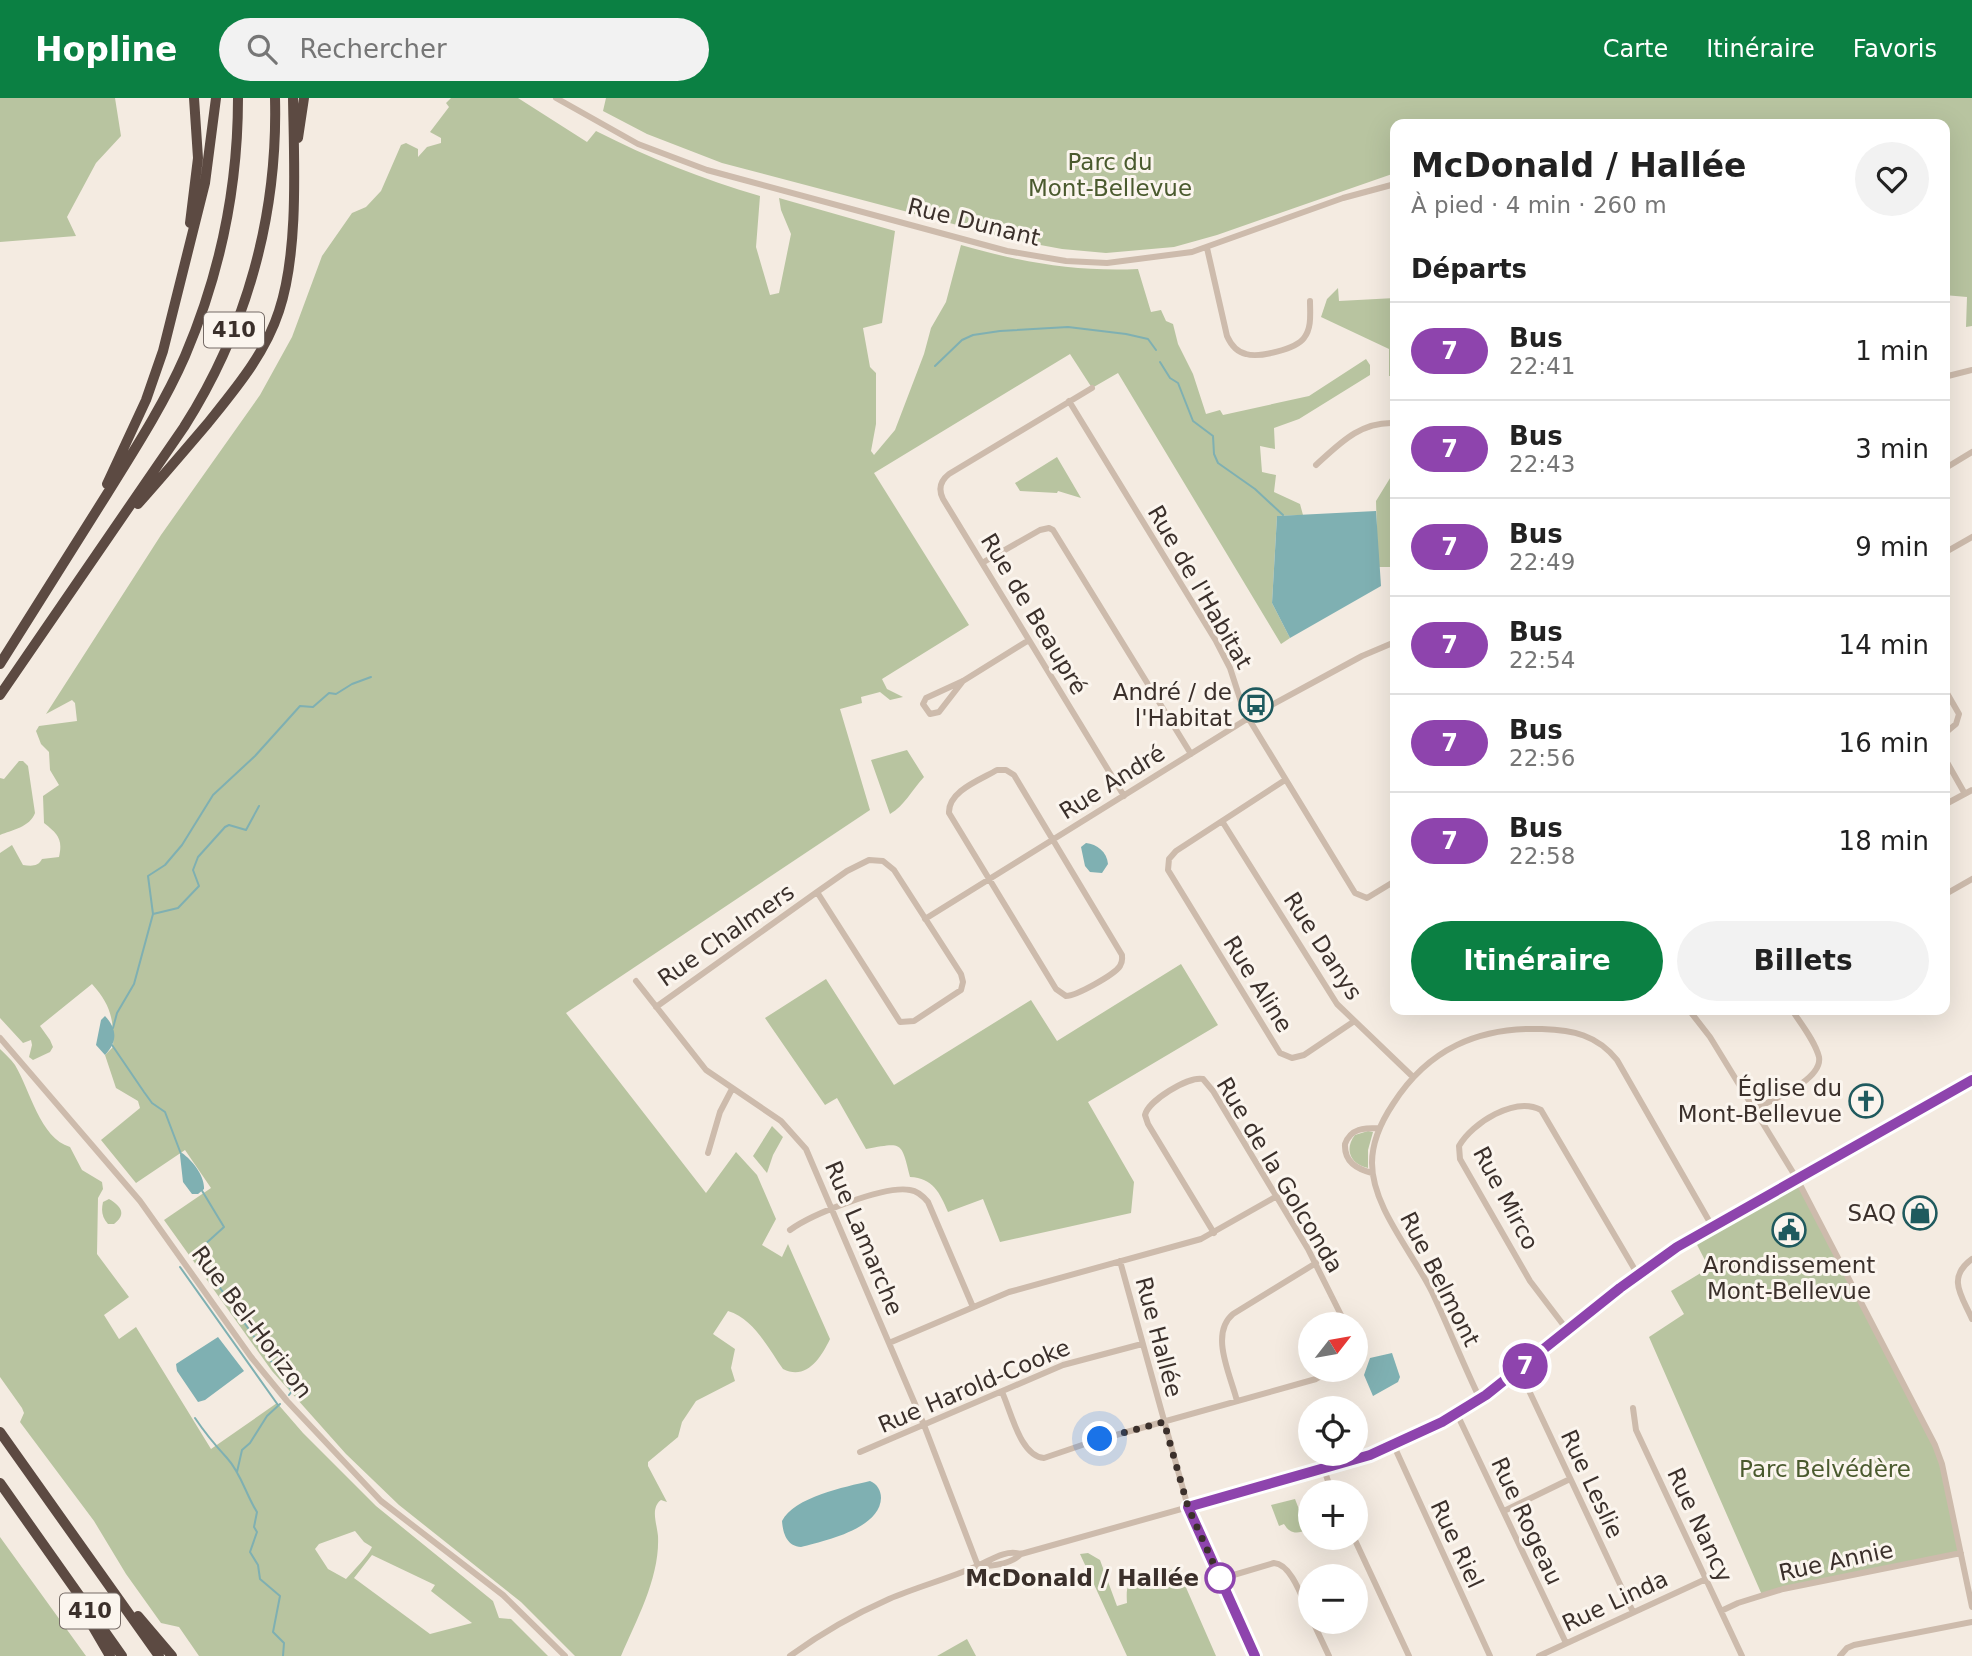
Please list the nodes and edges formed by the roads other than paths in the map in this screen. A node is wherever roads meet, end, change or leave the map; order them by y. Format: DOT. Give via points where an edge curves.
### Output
graph roads {
  1 [pos="194,98"];
  2 [pos="216,98"];
  3 [pos="238,98"];
  4 [pos="275,98"];
  5 [pos="293,98"];
  6 [pos="304,98"];
  7 [pos="556,98"];
  8 [pos="293,166"];
  9 [pos="1390,185"];
  10 [pos="1207,248"];
  11 [pos="179,291"];
  12 [pos="1310,300"];
  13 [pos="1972,370"];
  14 [pos="1950,376"];
  15 [pos="1092,388"];
  16 [pos="1069,401"];
  17 [pos="1390,423"];
  18 [pos="1972,452"];
  19 [pos="1316,465"];
  20 [pos="1950,465"];
  21 [pos="93,516"];
  22 [pos="112,533"];
  23 [pos="1972,537"];
  24 [pos="1950,550"];
  25 [pos="982,564"];
  26 [pos="1029,640"];
  27 [pos="1390,644"];
  28 [pos="0,664"];
  29 [pos="963,681"];
  30 [pos="0,695"];
  31 [pos="1950,698"];
  32 [pos="1248,718"];
  33 [pos="1950,729"];
  34 [pos="1191,754"];
  35 [pos="1950,765"];
  36 [pos="1285,780"];
  37 [pos="1969,792"];
  38 [pos="1124,796"];
  39 [pos="1950,802"];
  40 [pos="1222,821"];
  41 [pos="1053,839"];
  42 [pos="988,879"];
  43 [pos="1972,879"];
  44 [pos="1390,884"];
  45 [pos="817,892"];
  46 [pos="1950,892"];
  47 [pos="925,919"];
  48 [pos="635,981"];
  49 [pos="656,1007"];
  50 [pos="1693,1015"];
  51 [pos="1795,1015"];
  52 [pos="1353,1022"];
  53 [pos="0,1038"];
  54 [pos="1412,1076"];
  55 [pos="1972,1080"];
  56 [pos="733,1089"];
  57 [pos="1755,1109"];
  58 [pos="1379,1128"];
  59 [pos="708,1153"];
  60 [pos="1372,1173"];
  61 [pos="1797,1179"];
  62 [pos="1277,1196"];
  63 [pos="832,1208"];
  64 [pos="1712,1227"];
  65 [pos="790,1230"];
  66 [pos="1214,1233"];
  67 [pos="1972,1259"];
  68 [pos="1120,1261"];
  69 [pos="1316,1263"];
  70 [pos="1638,1275"];
  71 [pos="973,1307"];
  72 [pos="1340,1312"];
  73 [pos="1972,1319"];
  74 [pos="1568,1331"];
  75 [pos="889,1343"];
  76 [pos="1142,1344"];
  77 [pos="1518,1371"];
  78 [pos="1305,1382"];
  79 [pos="1002,1392"];
  80 [pos="1480,1399"];
  81 [pos="1237,1401"];
  82 [pos="1633,1408"];
  83 [pos="1457,1414"];
  84 [pos="1164,1422"];
  85 [pos="924,1425"];
  86 [pos="0,1432"];
  87 [pos="1394,1446"];
  88 [pos="860,1452"];
  89 [pos="1324,1469"];
  90 [pos="1570,1479"];
  91 [pos="1328,1480"];
  92 [pos="0,1483"];
  93 [pos="1188,1507"];
  94 [pos="1504,1511"];
  95 [pos="1360,1550"];
  96 [pos="1961,1553"];
  97 [pos="58,1565"];
  98 [pos="96,1566"];
  99 [pos="978,1566"];
  100 [pos="1220,1579"];
  101 [pos="1706,1579"];
  102 [pos="1298,1590"];
  103 [pos="1972,1607"];
  104 [pos="1721,1611"];
  105 [pos="1633,1612"];
  106 [pos="1972,1622"];
  107 [pos="1319,1634"];
  108 [pos="1566,1643"];
  109 [pos="110,1656"];
  110 [pos="122,1656"];
  111 [pos="159,1656"];
  112 [pos="172,1656"];
  113 [pos="565,1656"];
  114 [pos="790,1656"];
  115 [pos="1255,1656"];
  116 [pos="1329,1656"];
  117 [pos="1409,1656"];
  118 [pos="1490,1656"];
  119 [pos="1539,1656"];
  120 [pos="1742,1656"];
  121 [pos="1840,1656"];
  1 -- 11 [label="highway" via="197,167"];
  2 -- 11 [label="highway" via="207,173"];
  3 -- 21 [label="highway, 410" via="230,204 203,311 163,400"];
  4 -- 22 [label="highway, 410" via="268,211 239,319 197,406"];
  5 -- 8 [label="highway"];
  6 -- 8 [label="highway"];
  7 -- 10 [label="street, Rue Dunant" via="631,141 700,168 1007,251 1107,263"];
  8 -- 22 [label="highway" via="288,276 267,341 226,400"];
  9 -- 10 [label="street, Rue Dunant"];
  10 -- 12 [label="street" via="1227,336 1242,353 1259,355 1300,342 1310,325"];
  11 -- 21 [label="highway" via="151,388"];
  13 -- 14 [label="street"];
  15 -- 16 [label="street"];
  16 -- 25 [label="street, Rue de Beaupré" via="940,484 941,496"];
  16 -- 32 [label="street, Rue de l'Habitat" via="1216,641"];
  17 -- 19 [label="street" via="1367,425"];
  18 -- 20 [label="street"];
  21 -- 28 [label="highway, 410"];
  22 -- 30 [label="highway, 410"];
  23 -- 24 [label="street"];
  25 -- 26 [label="street, Rue de Beaupré"];
  25 -- 34 [label="street" via="1040,530 1053,530"];
  26 -- 29 [label="street"];
  26 -- 38 [label="street, Rue de Beaupré"];
  27 -- 32 [label="street, Rue André"];
  29 -- 29 [label="street" via="926,698 925,710 933,715 939,712"];
  31 -- 33 [label="street" via="1959,714"];
  32 -- 34 [label="street, Rue André"];
  32 -- 36 [label="street, Rue de l'Habitat"];
  34 -- 38 [label="street, Rue André"];
  35 -- 37 [label="street"];
  36 -- 40 [label="street"];
  36 -- 44 [label="street, Rue de l'Habitat" via="1355,893 1367,898"];
  37 -- 39 [label="street"];
  38 -- 41 [label="street, Rue André"];
  40 -- 52 [label="street, Rue Danys" via="1328,991"];
  40 -- 52 [label="street, Rue Aline" via="1176,851 1167,864 1280,1053 1292,1058 1304,1055"];
  41 -- 42 [label="street, Rue André"];
  41 -- 42 [label="street" via="1014,775 997,770 956,796 949,813"];
  41 -- 42 [label="street" via="1120,948 1122,959 1116,970 1076,995 1060,994"];
  42 -- 47 [label="street, Rue André"];
  43 -- 46 [label="street"];
  45 -- 47 [label="street, Rue Chalmers" via="863,862 883,862 894,870"];
  45 -- 47 [label="street, Rue Chalmers" via="897,1018 905,1023 958,993 962,986 961,974"];
  45 -- 49 [label="street, Rue Chalmers"];
  48 -- 49 [label="street, Rue Lamarche"];
  49 -- 56 [label="street, Rue Lamarche" via="706,1070"];
  50 -- 57 [label="street"];
  51 -- 57 [label="street" via="1818,1055 1818,1069 1809,1079"];
  52 -- 54 [label="street, Rue Danys"];
  53 -- 113 [label="street, Rue Bel-Horizon" via="140,1201 287,1401 381,1501 503,1595"];
  54 -- 58 [label="street, Rue Belmont"];
  54 -- 64 [label="street, Rue Belmont" via="1438,1056 1493,1032 1557,1030 1591,1038 1617,1060"];
  55 -- 61 [label="street"];
  56 -- 59 [label="street" via="720,1112"];
  56 -- 63 [label="street, Rue Lamarche" via="780,1121 800,1141"];
  57 -- 61 [label="street"];
  58 -- 60 [label="street, Rue Belmont"];
  58 -- 60 [label="street" via="1358,1130 1345,1144 1351,1163"];
  60 -- 80 [label="street, Rue Belmont" via="1383,1205 1427,1282"];
  61 -- 64 [label="street"];
  61 -- 96 [label="street" via="1938,1451"];
  62 -- 66 [label="street"];
  62 -- 66 [label="street, Rue de la Golconda" via="1210,1086 1203,1079 1189,1080 1151,1104 1145,1115"];
  62 -- 69 [label="street, Rue de la Golconda"];
  63 -- 65 [label="street"];
  63 -- 71 [label="street" via="902,1189 920,1193"];
  63 -- 75 [label="street, Rue Lamarche"];
  64 -- 70 [label="street"];
  66 -- 68 [label="street"];
  67 -- 73 [label="street" via="1958,1276 1958,1288"];
  68 -- 71 [label="street"];
  68 -- 76 [label="street, Rue Hallée"];
  69 -- 72 [label="street, Rue de la Golconda"];
  69 -- 81 [label="street" via="1226,1321 1222,1343"];
  70 -- 74 [label="street"];
  70 -- 74 [label="street, Rue Mirco" via="1541,1110 1515,1108 1474,1127 1459,1146 1460,1159 1530,1281"];
  71 -- 75 [label="street"];
  74 -- 77 [label="street"];
  75 -- 85 [label="street, Rue Lamarche"];
  76 -- 79 [label="street, Rue Harold-Cooke" via="1063,1365"];
  76 -- 84 [label="street, Rue Hallée"];
  77 -- 80 [label="street"];
  77 -- 90 [label="street, Rue Leslie"];
  78 -- 81 [label="street"];
  79 -- 84 [label="street" via="1026,1449 1040,1458"];
  79 -- 85 [label="street, Rue Harold-Cooke"];
  80 -- 83 [label="street"];
  81 -- 84 [label="street"];
  82 -- 101 [label="street, Rue Nancy" via="1636,1430"];
  83 -- 87 [label="street"];
  83 -- 94 [label="street, Rue Rogeau"];
  84 -- 93 [label="street, Rue Hallée"];
  85 -- 88 [label="street, Rue Harold-Cooke"];
  85 -- 99 [label="street, Rue Lamarche"];
  86 -- 98 [label="highway, 410"];
  87 -- 89 [label="street"];
  87 -- 118 [label="street, Rue Riel"];
  89 -- 91 [label="street"];
  89 -- 93 [label="street"];
  90 -- 94 [label="street"];
  90 -- 105 [label="street, Rue Leslie"];
  92 -- 97 [label="highway, 410"];
  93 -- 99 [label="street" via="1021,1554 990,1558"];
  93 -- 100 [label="street, Rue Hallée"];
  94 -- 108 [label="street, Rue Rogeau"];
  95 -- 117 [label="street"];
  96 -- 103 [label="street"];
  96 -- 104 [label="street, Rue Annie" via="1783,1589"];
  97 -- 109 [label="highway"];
  97 -- 110 [label="highway, 410"];
  98 -- 111 [label="highway, 410"];
  98 -- 112 [label="highway"];
  99 -- 114 [label="street" via="879,1604"];
  100 -- 102 [label="street" via="1280,1563"];
  100 -- 115 [label="street, Rue Hallée"];
  101 -- 104 [label="street, Rue Nancy"];
  101 -- 105 [label="street, Rue Linda"];
  104 -- 120 [label="street, Rue Nancy"];
  105 -- 108 [label="street, Rue Linda"];
  106 -- 121 [label="street" via="1854,1645"];
  107 -- 116 [label="street"];
  108 -- 119 [label="street, Rue Linda"];
}
